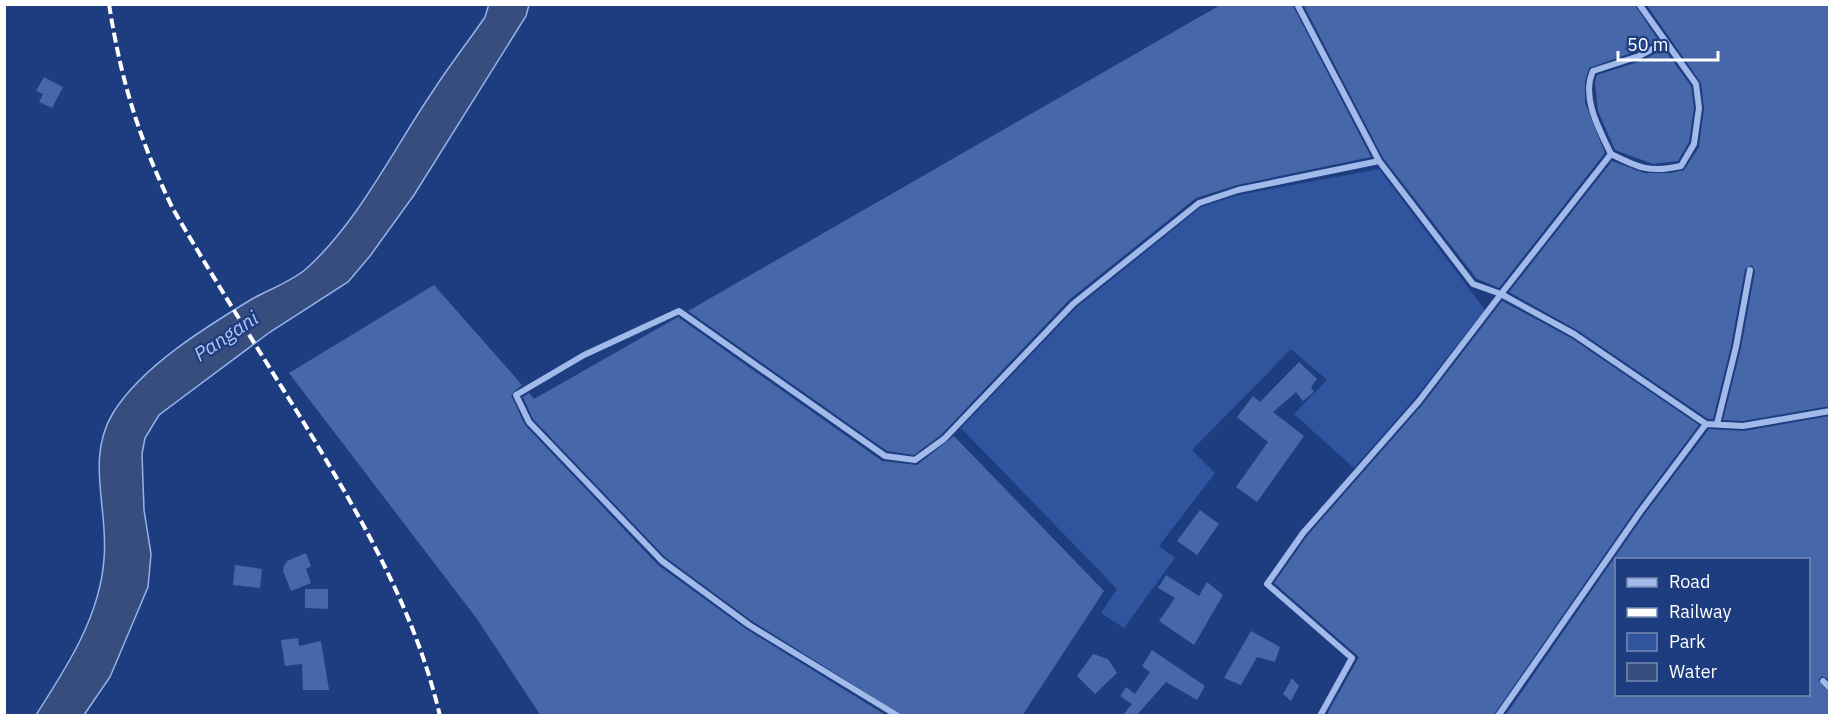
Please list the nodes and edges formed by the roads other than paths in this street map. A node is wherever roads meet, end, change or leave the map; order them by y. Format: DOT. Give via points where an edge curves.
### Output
graph roads {
  1 [pos="1297,4"];
  2 [pos="1639,4"];
  3 [pos="1664,43"];
  4 [pos="1611,154"];
  5 [pos="1379,161"];
  6 [pos="1750,270"];
  7 [pos="1501,294"];
  8 [pos="1830,411"];
  9 [pos="1706,424"];
  10 [pos="1717,424"];
  11 [pos="1822,681"];
  12 [pos="1830,688"];
  13 [pos="898,716"];
  14 [pos="1320,716"];
  15 [pos="1498,716"];
  1 -- 5 [label="street"];
  2 -- 3 [label="street"];
  3 -- 4 [label="street" via="1593,71 1588,81 1589,100"];
  3 -- 4 [label="street" via="1696,84 1699,108 1694,144 1681,166 1657,171"];
  4 -- 7 [label="street"];
  5 -- 7 [label="street" via="1473,284"];
  5 -- 13 [label="street" via="1238,190 1199,203 1073,304 944,439 915,460 885,456 679,311 584,354 516,395 529,422 662,561 749,625"];
  6 -- 10 [label="street"];
  7 -- 9 [label="street" via="1574,334"];
  7 -- 14 [label="street" via="1419,401 1303,533 1267,584 1352,658"];
  8 -- 10 [label="street" via="1743,426"];
  9 -- 10 [label="street"];
  9 -- 15 [label="street"];
  11 -- 12 [label="street"];
}
